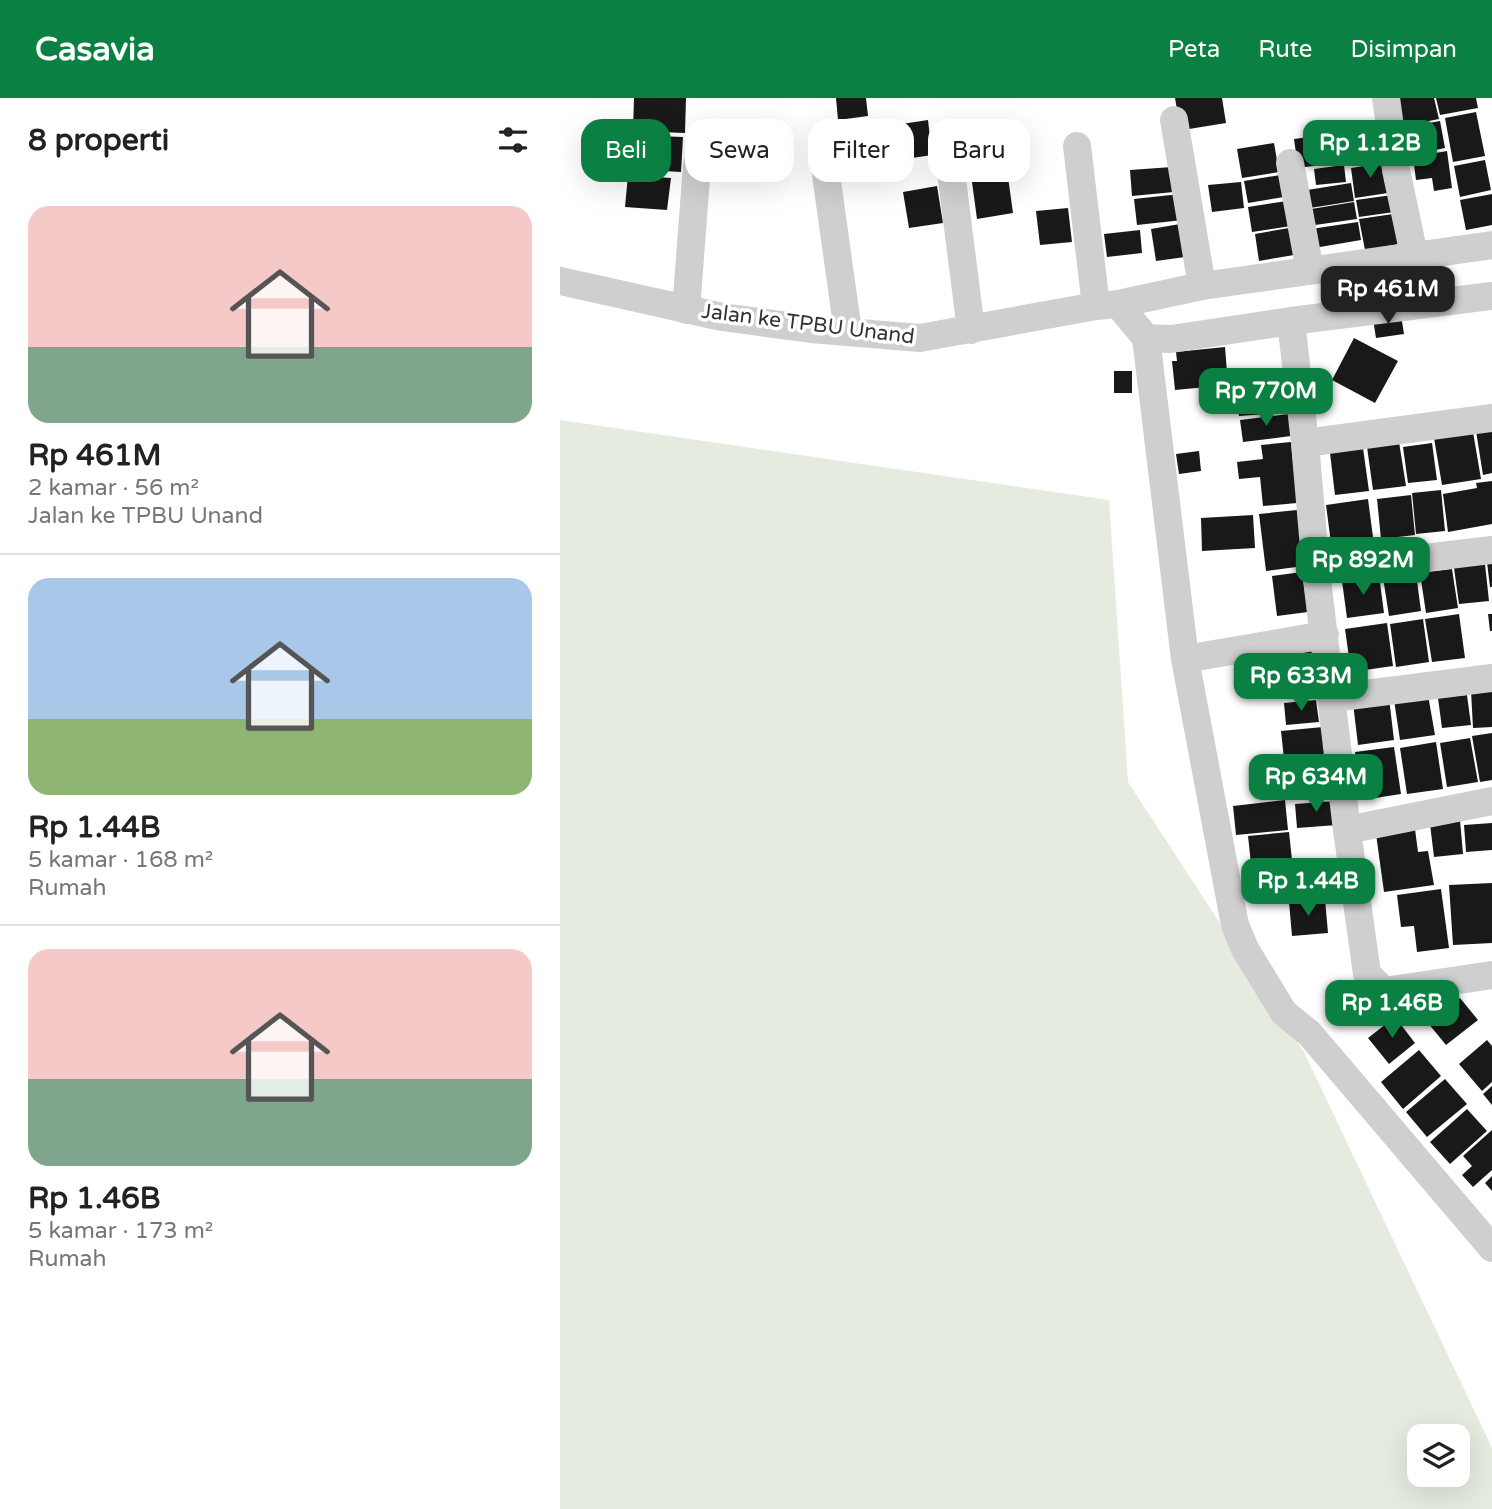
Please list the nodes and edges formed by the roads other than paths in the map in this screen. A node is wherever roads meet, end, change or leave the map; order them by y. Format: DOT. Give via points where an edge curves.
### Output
graph roads {
  1 [pos="1386,98"];
  2 [pos="1174,120"];
  3 [pos="1077,146"];
  4 [pos="1290,163"];
  5 [pos="696,182"];
  6 [pos="827,182"];
  7 [pos="952,182"];
  8 [pos="1492,245"];
  9 [pos="1414,256"];
  10 [pos="1310,271"];
  11 [pos="560,281"];
  12 [pos="1202,286"];
  13 [pos="1492,296"];
  14 [pos="1107,305"];
  15 [pos="686,310"];
  16 [pos="1291,321"];
  17 [pos="971,330"];
  18 [pos="848,332"];
  19 [pos="1146,338"];
  20 [pos="1492,418"];
  21 [pos="1305,443"];
  22 [pos="1492,550"];
  23 [pos="1317,571"];
  24 [pos="1325,635"];
  25 [pos="1185,659"];
  26 [pos="1492,678"];
  27 [pos="1333,698"];
  28 [pos="1492,801"];
  29 [pos="1347,830"];
  30 [pos="1492,975"];
  31 [pos="1492,1248"];
  1 -- 9 [label="street"];
  2 -- 12 [label="street"];
  3 -- 14 [label="street"];
  4 -- 10 [label="street"];
  5 -- 15 [label="street"];
  6 -- 18 [label="street"];
  7 -- 17 [label="street"];
  8 -- 9 [label="street, Jalan ke TPBU Unand"];
  9 -- 10 [label="street, Jalan ke TPBU Unand"];
  10 -- 12 [label="street, Jalan ke TPBU Unand"];
  11 -- 15 [label="street, Jalan ke TPBU Unand"];
  12 -- 14 [label="street, Jalan ke TPBU Unand"];
  13 -- 16 [label="street"];
  14 -- 17 [label="street, Jalan ke TPBU Unand"];
  14 -- 19 [label="street"];
  15 -- 18 [label="street, Jalan ke TPBU Unand"];
  16 -- 19 [label="street" via="1171,340"];
  16 -- 21 [label="street"];
  17 -- 18 [label="street, Jalan ke TPBU Unand" via="920,338"];
  19 -- 25 [label="street"];
  20 -- 21 [label="street"];
  21 -- 23 [label="street"];
  22 -- 23 [label="street"];
  23 -- 24 [label="street"];
  24 -- 25 [label="street"];
  24 -- 27 [label="street"];
  25 -- 31 [label="street" via="1235,925 1245,949 1283,1013 1309,1033"];
  26 -- 27 [label="street"];
  27 -- 29 [label="street"];
  28 -- 29 [label="street"];
  29 -- 30 [label="street" via="1367,974 1376,985 1384,991 1396,990"];
}
